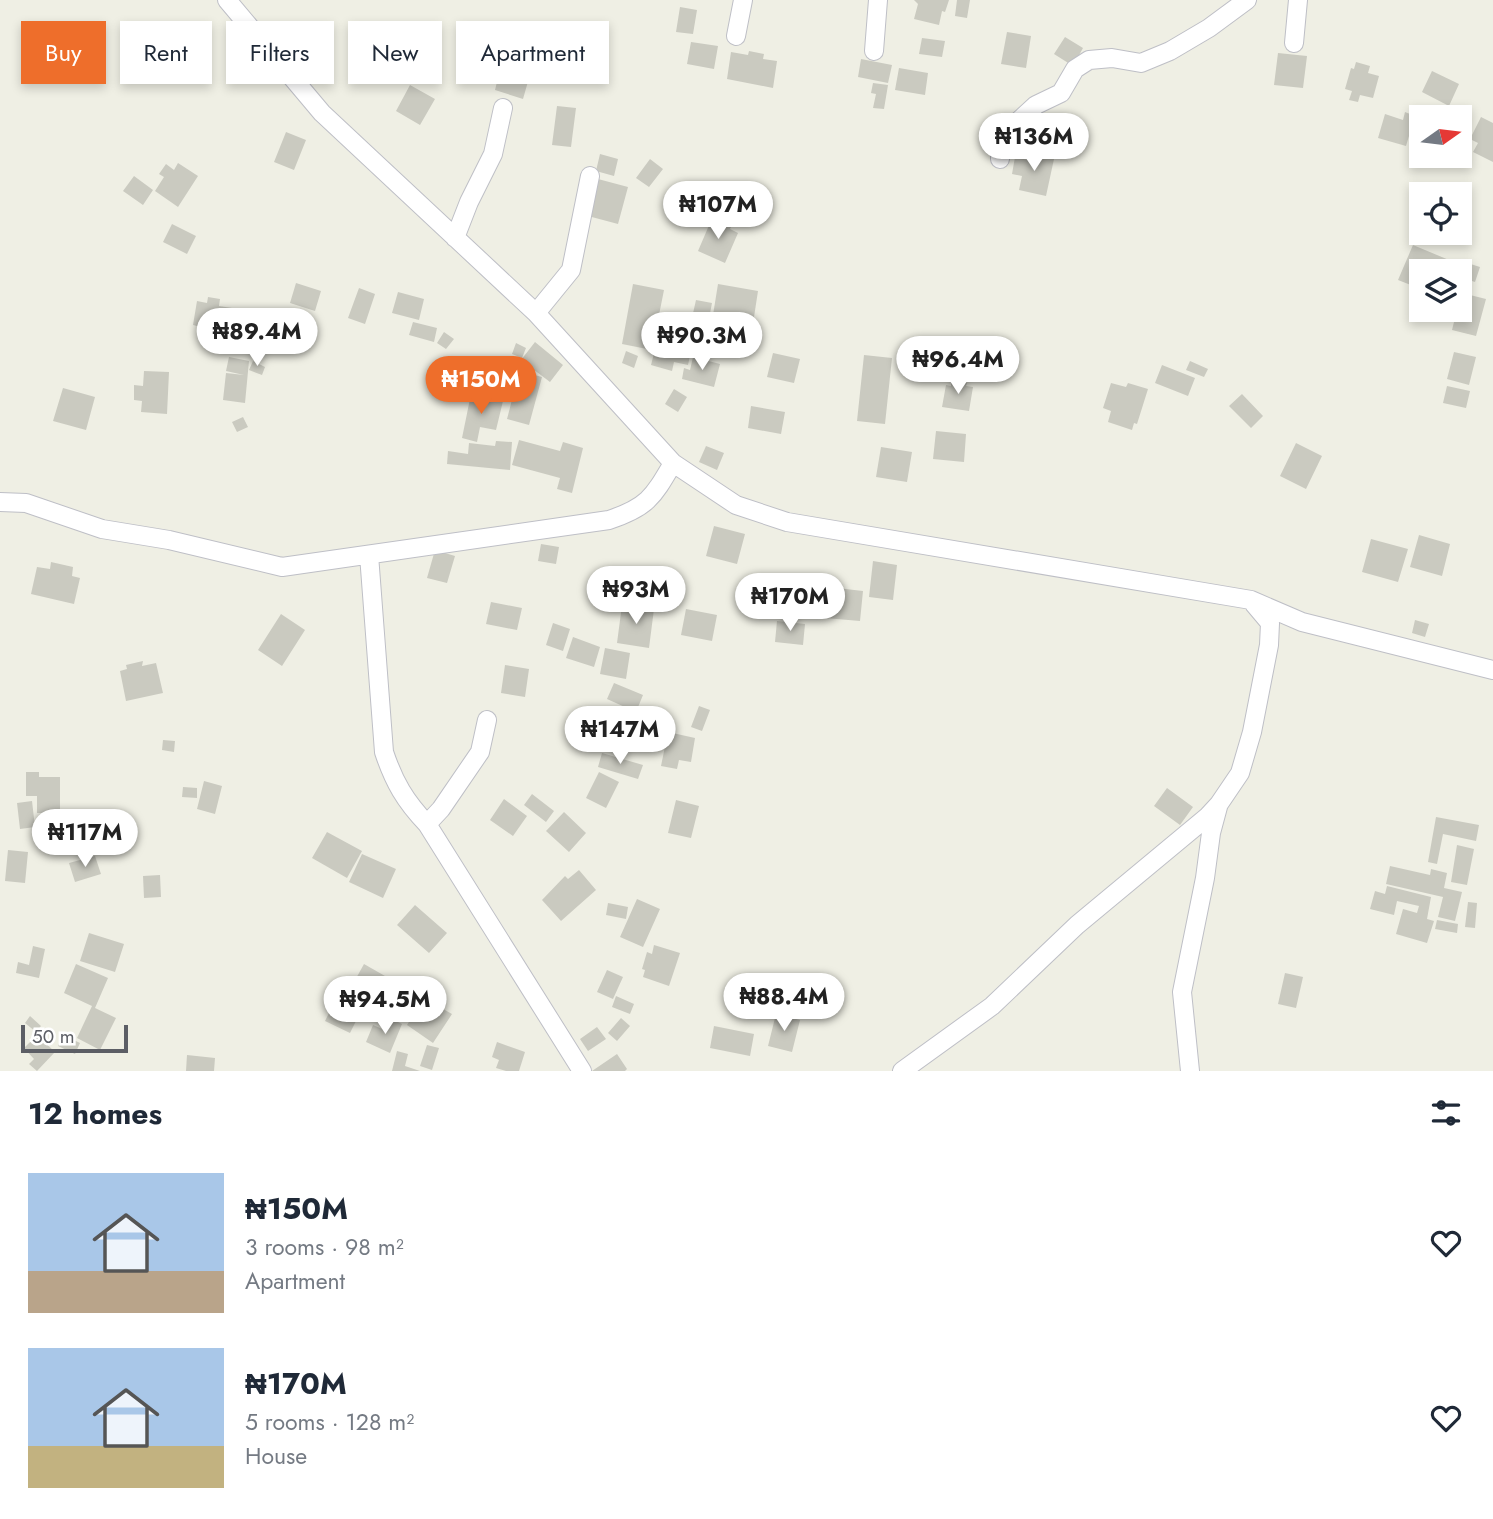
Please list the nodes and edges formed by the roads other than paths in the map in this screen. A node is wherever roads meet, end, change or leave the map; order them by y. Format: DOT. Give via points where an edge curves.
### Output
graph roads {
  1 [pos="227,0"];
  2 [pos="743,0"];
  3 [pos="878,0"];
  4 [pos="1247,0"];
  5 [pos="1298,0"];
  6 [pos="736,36"];
  7 [pos="1294,43"];
  8 [pos="874,51"];
  9 [pos="503,108"];
  10 [pos="1000,159"];
  11 [pos="590,176"];
  12 [pos="455,238"];
  13 [pos="536,313"];
  14 [pos="673,463"];
  15 [pos="0,502"];
  16 [pos="369,555"];
  17 [pos="1251,600"];
  18 [pos="1302,622"];
  19 [pos="1269,645"];
  20 [pos="1493,670"];
  21 [pos="486,720"];
  22 [pos="1219,804"];
  23 [pos="427,824"];
  24 [pos="582,1071"];
  25 [pos="902,1071"];
  26 [pos="1190,1071"];
  1 -- 12 [label="street" via="322,113"];
  2 -- 6 [label="street"];
  3 -- 8 [label="street"];
  4 -- 10 [label="street" via="1171,51 1141,63 1088,60 1075,69 1061,93 1022,116 1001,137"];
  5 -- 7 [label="street"];
  9 -- 12 [label="street" via="493,154"];
  11 -- 13 [label="street" via="570,270"];
  12 -- 13 [label="street"];
  13 -- 14 [label="street"];
  14 -- 16 [label="street" via="654,495 634,512 609,520"];
  14 -- 17 [label="street" via="736,505 787,522"];
  15 -- 16 [label="street" via="26,503 102,529 282,568"];
  16 -- 23 [label="street" via="384,752 406,802"];
  17 -- 18 [label="street"];
  17 -- 19 [label="street" via="1270,623"];
  18 -- 19 [label="street" via="1274,632"];
  18 -- 20 [label="street"];
  19 -- 22 [label="street" via="1240,773"];
  21 -- 23 [label="street" via="480,752"];
  22 -- 25 [label="street" via="1077,925 992,1006"];
  22 -- 26 [label="street" via="1182,992"];
  23 -- 24 [label="street"];
}
